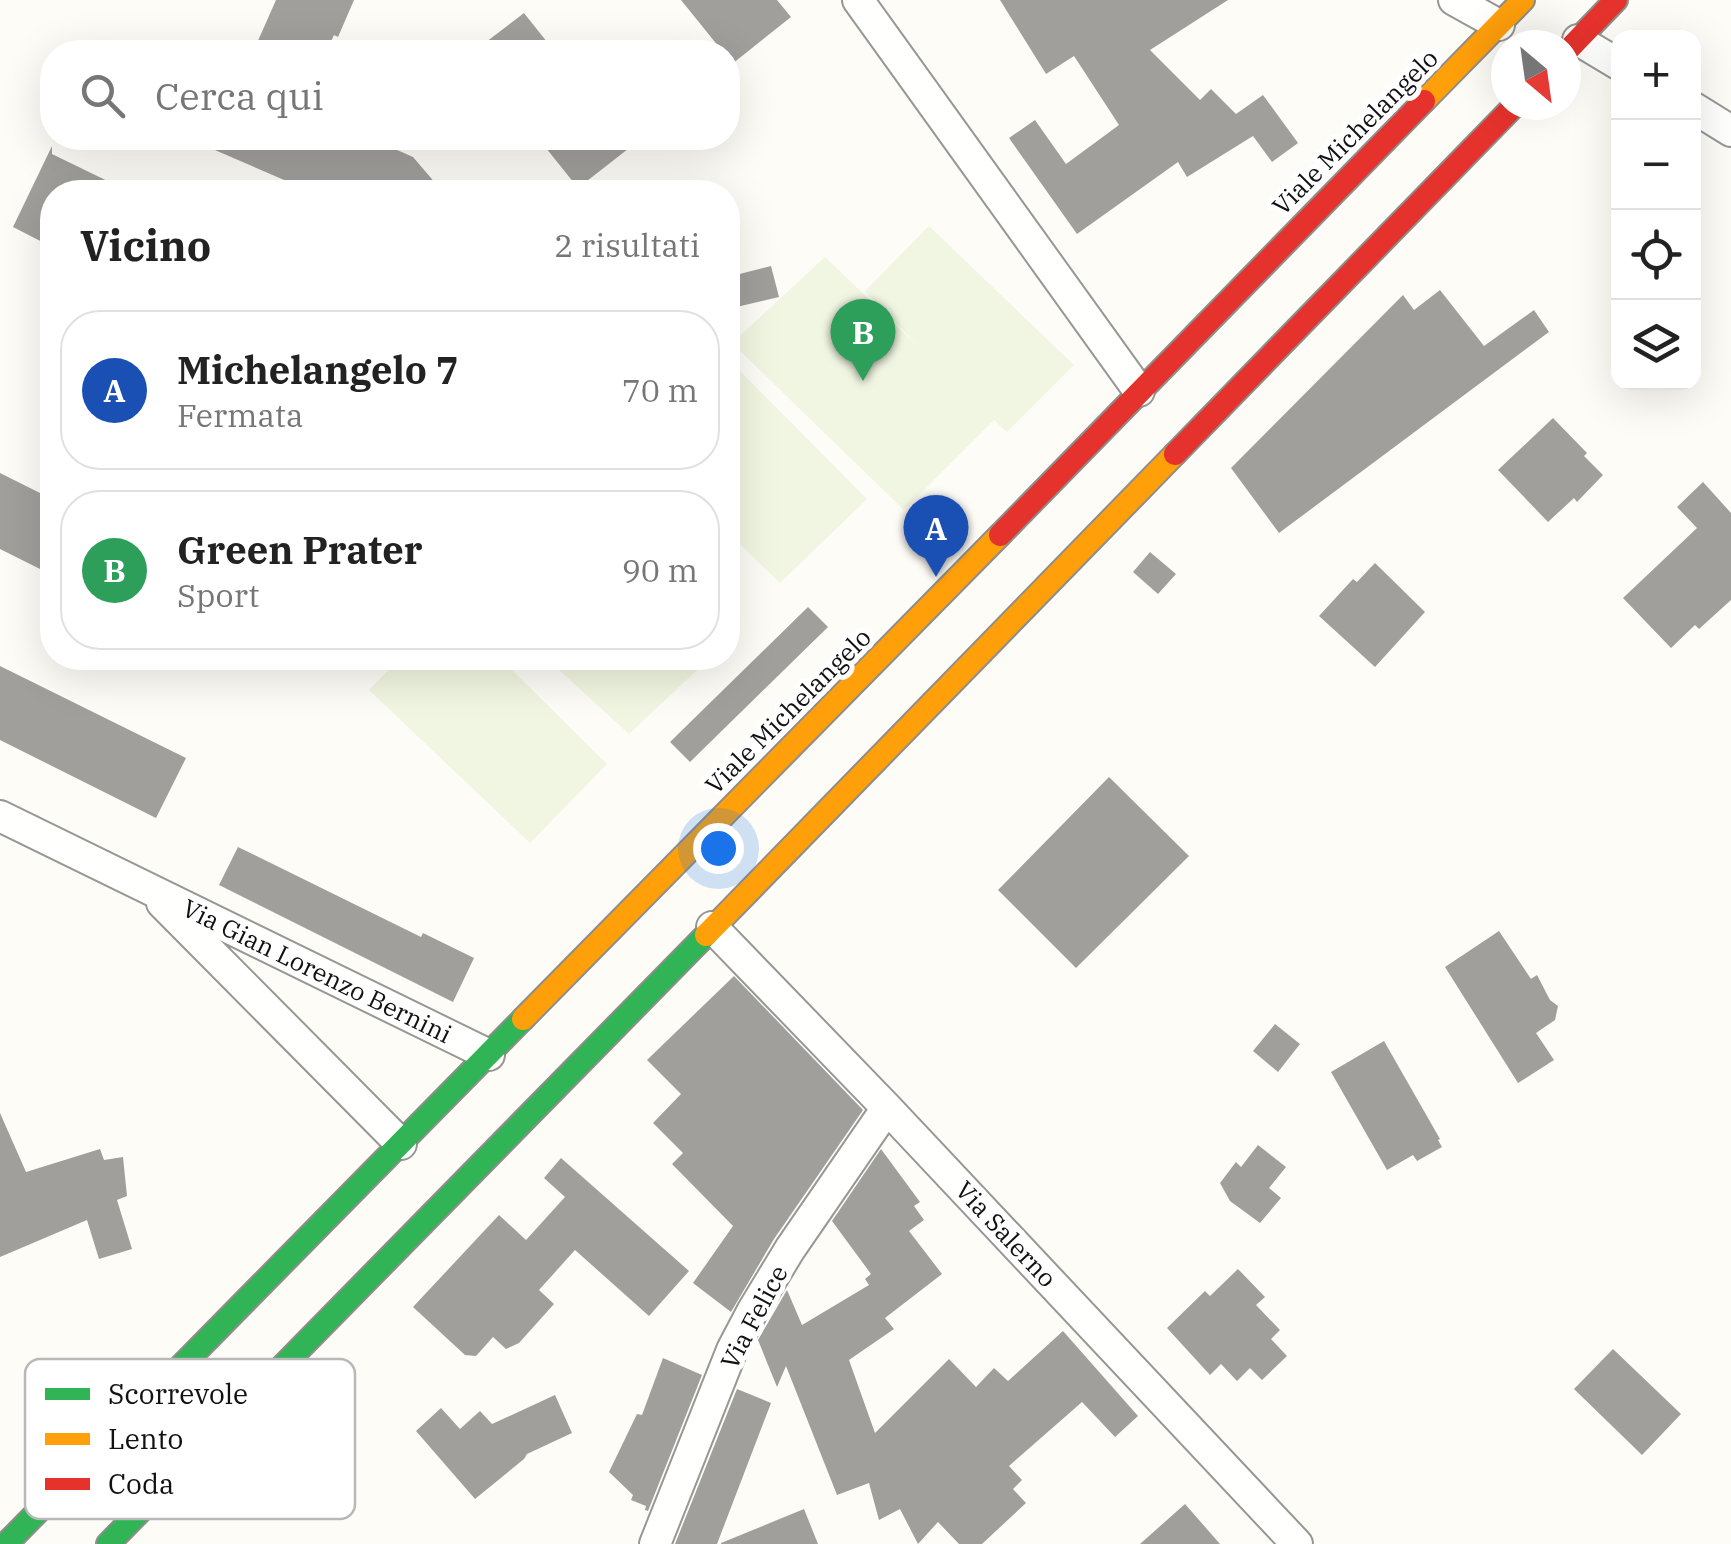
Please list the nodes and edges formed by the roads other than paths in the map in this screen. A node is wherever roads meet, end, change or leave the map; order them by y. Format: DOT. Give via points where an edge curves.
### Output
graph roads {
  1 [pos="858,0"];
  2 [pos="1454,0"];
  3 [pos="1523,0"];
  4 [pos="1616,0"];
  5 [pos="1498,25"];
  6 [pos="1581,37"];
  7 [pos="1581,50"];
  8 [pos="1611,61"];
  9 [pos="1701,112"];
  10 [pos="1500,120"];
  11 [pos="1731,131"];
  12 [pos="1140,390"];
  13 [pos="0,816"];
  14 [pos="146,886"];
  15 [pos="712,926"];
  16 [pos="488,1055"];
  17 [pos="887,1108"];
  18 [pos="401,1144"];
  19 [pos="189,1359"];
  20 [pos="289,1359"];
  21 [pos="31,1519"];
  22 [pos="132,1519"];
  23 [pos="6,1544"];
  24 [pos="108,1544"];
  25 [pos="655,1544"];
  26 [pos="1297,1544"];
  1 -- 12 [label="street"];
  2 -- 5 [label="street"];
  3 -- 5 [label="street, Viale Michelangelo"];
  4 -- 6 [label="street"];
  5 -- 12 [label="street, Viale Michelangelo"];
  7 -- 8 [label="street"];
  9 -- 11 [label="street"];
  10 -- 15 [label="street" via="933,690"];
  12 -- 16 [label="street, Viale Michelangelo" via="895,654"];
  13 -- 14 [label="street, Via Gian Lorenzo Bernini"];
  14 -- 16 [label="street, Via Gian Lorenzo Bernini"];
  14 -- 18 [label="street, Via Gian Lorenzo Bernini"];
  15 -- 17 [label="street, Via Salerno"];
  15 -- 20 [label="street"];
  16 -- 18 [label="street, Viale Michelangelo"];
  17 -- 25 [label="street, Via Felice" via="753,1310"];
  17 -- 26 [label="street, Via Salerno"];
  18 -- 19 [label="street, Viale Michelangelo"];
  21 -- 23 [label="street, Viale Michelangelo"];
  22 -- 24 [label="street"];
}
